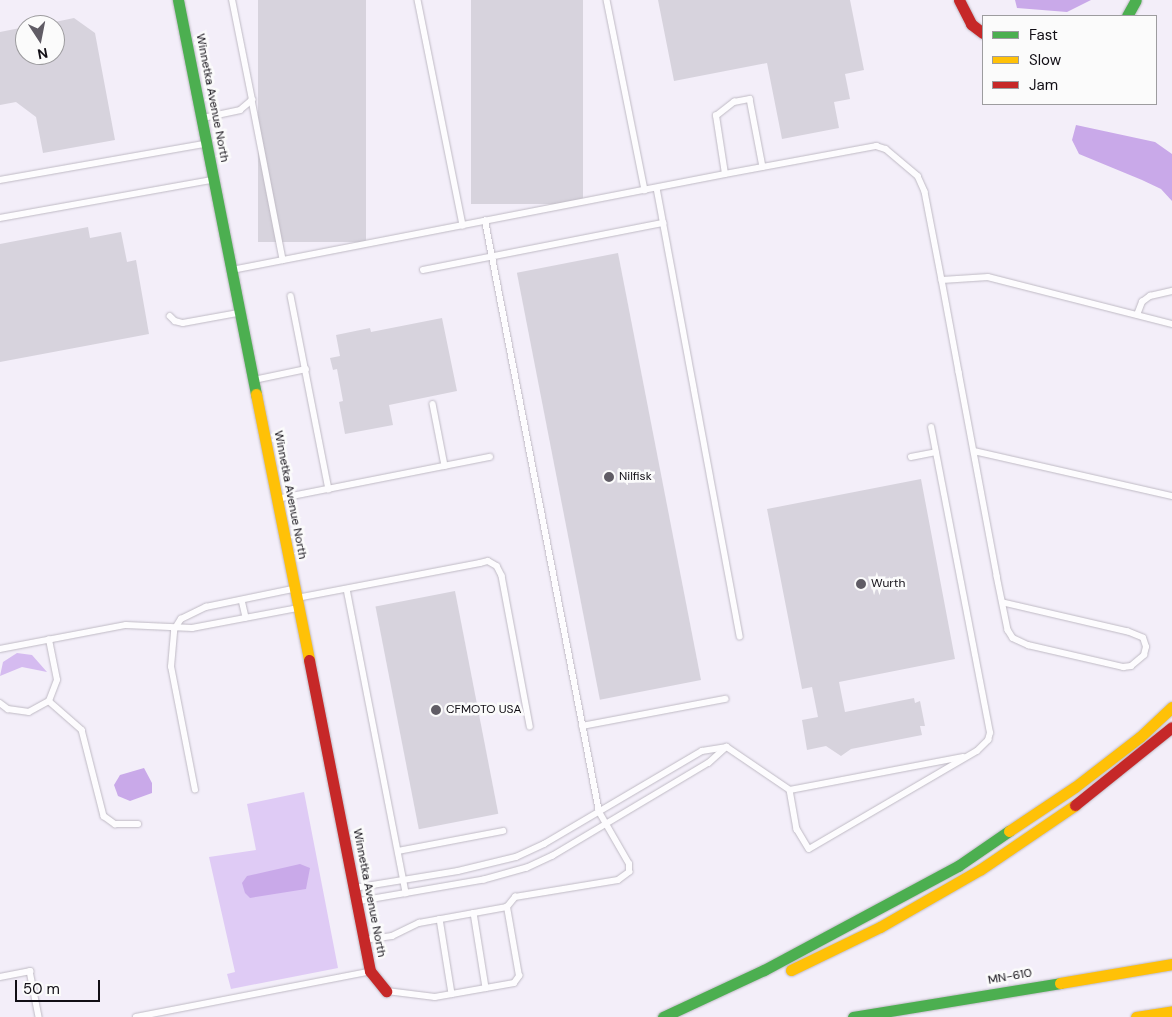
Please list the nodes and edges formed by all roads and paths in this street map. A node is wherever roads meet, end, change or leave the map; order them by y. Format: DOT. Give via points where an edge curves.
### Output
graph roads {
  1 [pos="178,0"];
  2 [pos="232,0"];
  3 [pos="418,0"];
  4 [pos="607,0"];
  5 [pos="959,0"];
  6 [pos="1136,0"];
  7 [pos="1128,15"];
  8 [pos="982,32"];
  9 [pos="252,100"];
  10 [pos="202,119"];
  11 [pos="207,144"];
  12 [pos="763,167"];
  13 [pos="725,174"];
  14 [pos="0,180"];
  15 [pos="214,180"];
  16 [pos="657,188"];
  17 [pos="645,190"];
  18 [pos="0,218"];
  19 [pos="485,221"];
  20 [pos="663,223"];
  21 [pos="463,226"];
  22 [pos="491,256"];
  23 [pos="283,260"];
  24 [pos="232,270"];
  25 [pos="423,270"];
  26 [pos="942,280"];
  27 [pos="1172,291"];
  28 [pos="291,296"];
  29 [pos="240,312"];
  30 [pos="1136,315"];
  31 [pos="170,316"];
  32 [pos="1172,324"];
  33 [pos="306,369"];
  34 [pos="254,380"];
  35 [pos="433,404"];
  36 [pos="931,428"];
  37 [pos="974,451"];
  38 [pos="936,452"];
  39 [pos="490,457"];
  40 [pos="911,457"];
  41 [pos="445,466"];
  42 [pos="329,488"];
  43 [pos="1172,496"];
  44 [pos="277,499"];
  45 [pos="348,589"];
  46 [pos="297,598"];
  47 [pos="242,600"];
  48 [pos="1002,603"];
  49 [pos="246,618"];
  50 [pos="174,630"];
  51 [pos="740,636"];
  52 [pos="49,640"];
  53 [pos="0,649"];
  54 [pos="725,698"];
  55 [pos="48,701"];
  56 [pos="0,703"];
  57 [pos="1172,707"];
  58 [pos="530,726"];
  59 [pos="582,726"];
  60 [pos="1172,727"];
  61 [pos="727,746"];
  62 [pos="967,756"];
  63 [pos="194,790"];
  64 [pos="790,790"];
  65 [pos="599,812"];
  66 [pos="138,824"];
  67 [pos="606,824"];
  68 [pos="503,831"];
  69 [pos="398,851"];
  70 [pos="404,880"];
  71 [pos="354,888"];
  72 [pos="406,893"];
  73 [pos="357,902"];
  74 [pos="507,907"];
  75 [pos="474,913"];
  76 [pos="440,919"];
  77 [pos="364,940"];
  78 [pos="1172,964"];
  79 [pos="370,971"];
  80 [pos="0,977"];
  81 [pos="486,988"];
  82 [pos="386,991"];
  83 [pos="452,994"];
  84 [pos="1172,1011"];
  85 [pos="39,1017"];
  86 [pos="136,1017"];
  87 [pos="663,1017"];
  88 [pos="668,1017"];
  89 [pos="853,1017"];
  90 [pos="1136,1017"];
  1 -- 10 [label="main road, Winnetka Avenue North"];
  2 -- 9 [label="lane"];
  3 -- 21 [label="lane"];
  4 -- 17 [label="lane"];
  5 -- 8 [label="main road" via="971,24"];
  6 -- 7 [label="main road"];
  9 -- 10 [label="lane" via="240,110"];
  9 -- 23 [label="lane"];
  10 -- 11 [label="main road, Winnetka Avenue North"];
  11 -- 14 [label="lane"];
  11 -- 15 [label="main road, Winnetka Avenue North"];
  12 -- 13 [label="lane"];
  12 -- 13 [label="lane" via="750,99 734,102 716,116"];
  12 -- 26 [label="lane" via="876,146 886,149 918,176 925,192"];
  13 -- 16 [label="lane"];
  15 -- 18 [label="lane"];
  15 -- 24 [label="main road, Winnetka Avenue North"];
  16 -- 17 [label="lane"];
  16 -- 20 [label="lane"];
  17 -- 19 [label="lane"];
  19 -- 21 [label="lane"];
  19 -- 22 [label="lane"];
  20 -- 22 [label="lane"];
  20 -- 51 [label="lane"];
  21 -- 23 [label="lane"];
  22 -- 25 [label="lane"];
  22 -- 59 [label="lane"];
  23 -- 24 [label="lane"];
  24 -- 29 [label="main road, Winnetka Avenue North"];
  26 -- 30 [label="lane" via="988,277"];
  26 -- 37 [label="lane"];
  27 -- 30 [label="lane" via="1150,296 1142,302"];
  28 -- 33 [label="lane"];
  29 -- 31 [label="lane" via="183,323"];
  29 -- 34 [label="main road, Winnetka Avenue North"];
  30 -- 32 [label="lane"];
  33 -- 34 [label="lane"];
  33 -- 42 [label="lane"];
  34 -- 44 [label="main road, Winnetka Avenue North"];
  35 -- 41 [label="lane"];
  36 -- 38 [label="lane"];
  37 -- 43 [label="lane"];
  37 -- 48 [label="lane"];
  38 -- 40 [label="lane"];
  38 -- 62 [label="lane" via="990,733 988,740"];
  39 -- 41 [label="lane"];
  41 -- 42 [label="lane"];
  42 -- 44 [label="lane"];
  44 -- 46 [label="main road, Winnetka Avenue North"];
  45 -- 46 [label="lane"];
  45 -- 58 [label="lane" via="480,562 488,561 497,566 502,576"];
  45 -- 69 [label="lane"];
  46 -- 47 [label="lane"];
  46 -- 49 [label="lane"];
  46 -- 71 [label="main road, Winnetka Avenue North"];
  47 -- 49 [label="lane"];
  47 -- 50 [label="lane" via="192,612 181,619"];
  48 -- 48 [label="lane" via="1008,630 1013,638 1028,645 1122,667 1131,666 1144,655 1143,638 1128,632"];
  49 -- 50 [label="lane"];
  50 -- 52 [label="lane" via="126,625"];
  50 -- 63 [label="lane" via="171,667"];
  52 -- 53 [label="lane"];
  52 -- 55 [label="lane" via="57,680"];
  54 -- 59 [label="lane"];
  55 -- 56 [label="lane" via="29,712 8,709"];
  55 -- 66 [label="lane" via="82,730 104,816 115,824"];
  57 -- 87 [label="main road" via="1140,737 1074,787 958,866 764,970"];
  59 -- 65 [label="lane"];
  60 -- 88 [label="main road" via="1077,804 951,887 802,965"];
  61 -- 64 [label="lane"];
  61 -- 65 [label="lane" via="702,751"];
  61 -- 67 [label="lane" via="709,763"];
  62 -- 64 [label="lane"];
  62 -- 64 [label="lane" via="809,849 797,829"];
  65 -- 67 [label="lane"];
  65 -- 70 [label="lane" via="516,857 490,865"];
  67 -- 72 [label="lane" via="553,856 513,872"];
  67 -- 74 [label="lane" via="629,864 625,877 515,898"];
  68 -- 69 [label="lane"];
  69 -- 70 [label="lane"];
  70 -- 71 [label="lane"];
  70 -- 72 [label="lane"];
  71 -- 73 [label="main road, Winnetka Avenue North"];
  72 -- 73 [label="lane"];
  73 -- 77 [label="main road, Winnetka Avenue North"];
  74 -- 75 [label="lane"];
  74 -- 81 [label="lane" via="518,980"];
  75 -- 76 [label="lane"];
  75 -- 81 [label="lane"];
  76 -- 77 [label="lane" via="419,923 392,936"];
  76 -- 83 [label="lane"];
  77 -- 79 [label="main road, Winnetka Avenue North"];
  78 -- 89 [label="main road, MN-610"];
  79 -- 82 [label="main road, Winnetka Avenue North"];
  79 -- 86 [label="lane"];
  80 -- 85 [label="lane" via="30,971"];
  81 -- 83 [label="lane"];
  82 -- 83 [label="lane" via="425,996"];
  84 -- 90 [label="main road"];
}
